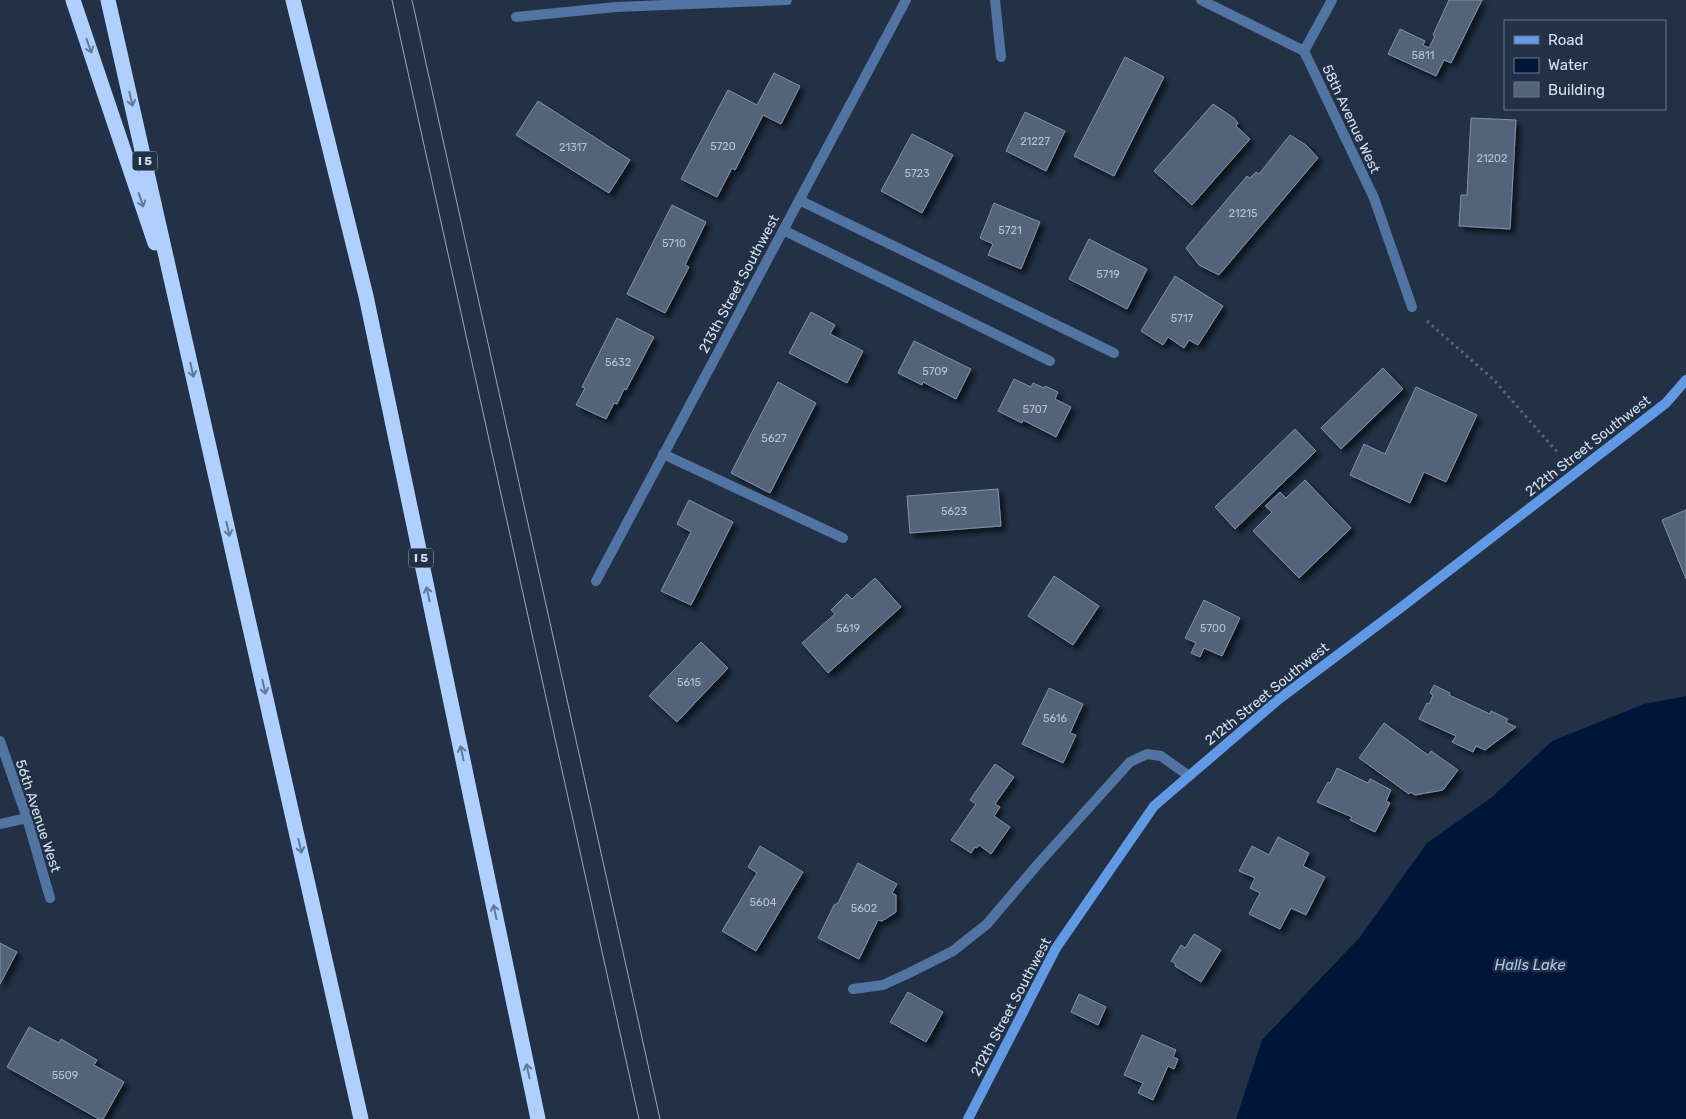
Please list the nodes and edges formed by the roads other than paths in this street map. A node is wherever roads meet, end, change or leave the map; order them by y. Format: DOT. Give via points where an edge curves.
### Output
graph roads {
  1 [pos="73,0"];
  2 [pos="108,0"];
  3 [pos="292,0"];
  4 [pos="787,0"];
  5 [pos="906,0"];
  6 [pos="995,0"];
  7 [pos="1201,0"];
  8 [pos="1332,0"];
  9 [pos="616,3"];
  10 [pos="516,17"];
  11 [pos="1304,51"];
  12 [pos="1001,57"];
  13 [pos="799,200"];
  14 [pos="783,230"];
  15 [pos="1412,307"];
  16 [pos="182,323"];
  17 [pos="1114,352"];
  18 [pos="1050,361"];
  19 [pos="1686,380"];
  20 [pos="663,454"];
  21 [pos="843,538"];
  22 [pos="596,581"];
  23 [pos="0,741"];
  24 [pos="1189,776"];
  25 [pos="27,818"];
  26 [pos="0,824"];
  27 [pos="50,898"];
  28 [pos="853,989"];
  29 [pos="362,1119"];
  30 [pos="538,1119"];
  31 [pos="968,1119"];
  1 -- 16 [label="highway, one-way"];
  2 -- 16 [label="highway, I 5, one-way"];
  30 -- 3 [label="highway, I 5, one-way" via="368,305"];
  4 -- 9 [label="street"];
  5 -- 13 [label="street, 213th Street Southwest"];
  6 -- 12 [label="street"];
  7 -- 11 [label="street"];
  8 -- 11 [label="street"];
  9 -- 10 [label="street"];
  11 -- 15 [label="street, 58th Avenue West" via="1374,198"];
  13 -- 14 [label="street, 213th Street Southwest"];
  13 -- 17 [label="street"];
  14 -- 18 [label="street"];
  14 -- 20 [label="street, 213th Street Southwest"];
  16 -- 29 [label="highway, I 5, one-way"];
  19 -- 24 [label="main road, 212th Street Southwest" via="1666,403 1279,699"];
  20 -- 21 [label="street"];
  20 -- 22 [label="street, 213th Street Southwest"];
  23 -- 25 [label="street, 56th Avenue West"];
  24 -- 28 [label="street" via="1161,756 1148,754 1130,762 987,924 953,951 883,986"];
  24 -- 31 [label="main road, 212th Street Southwest" via="1154,806 1056,948"];
  25 -- 26 [label="street"];
  25 -- 27 [label="street, 56th Avenue West"];
}
